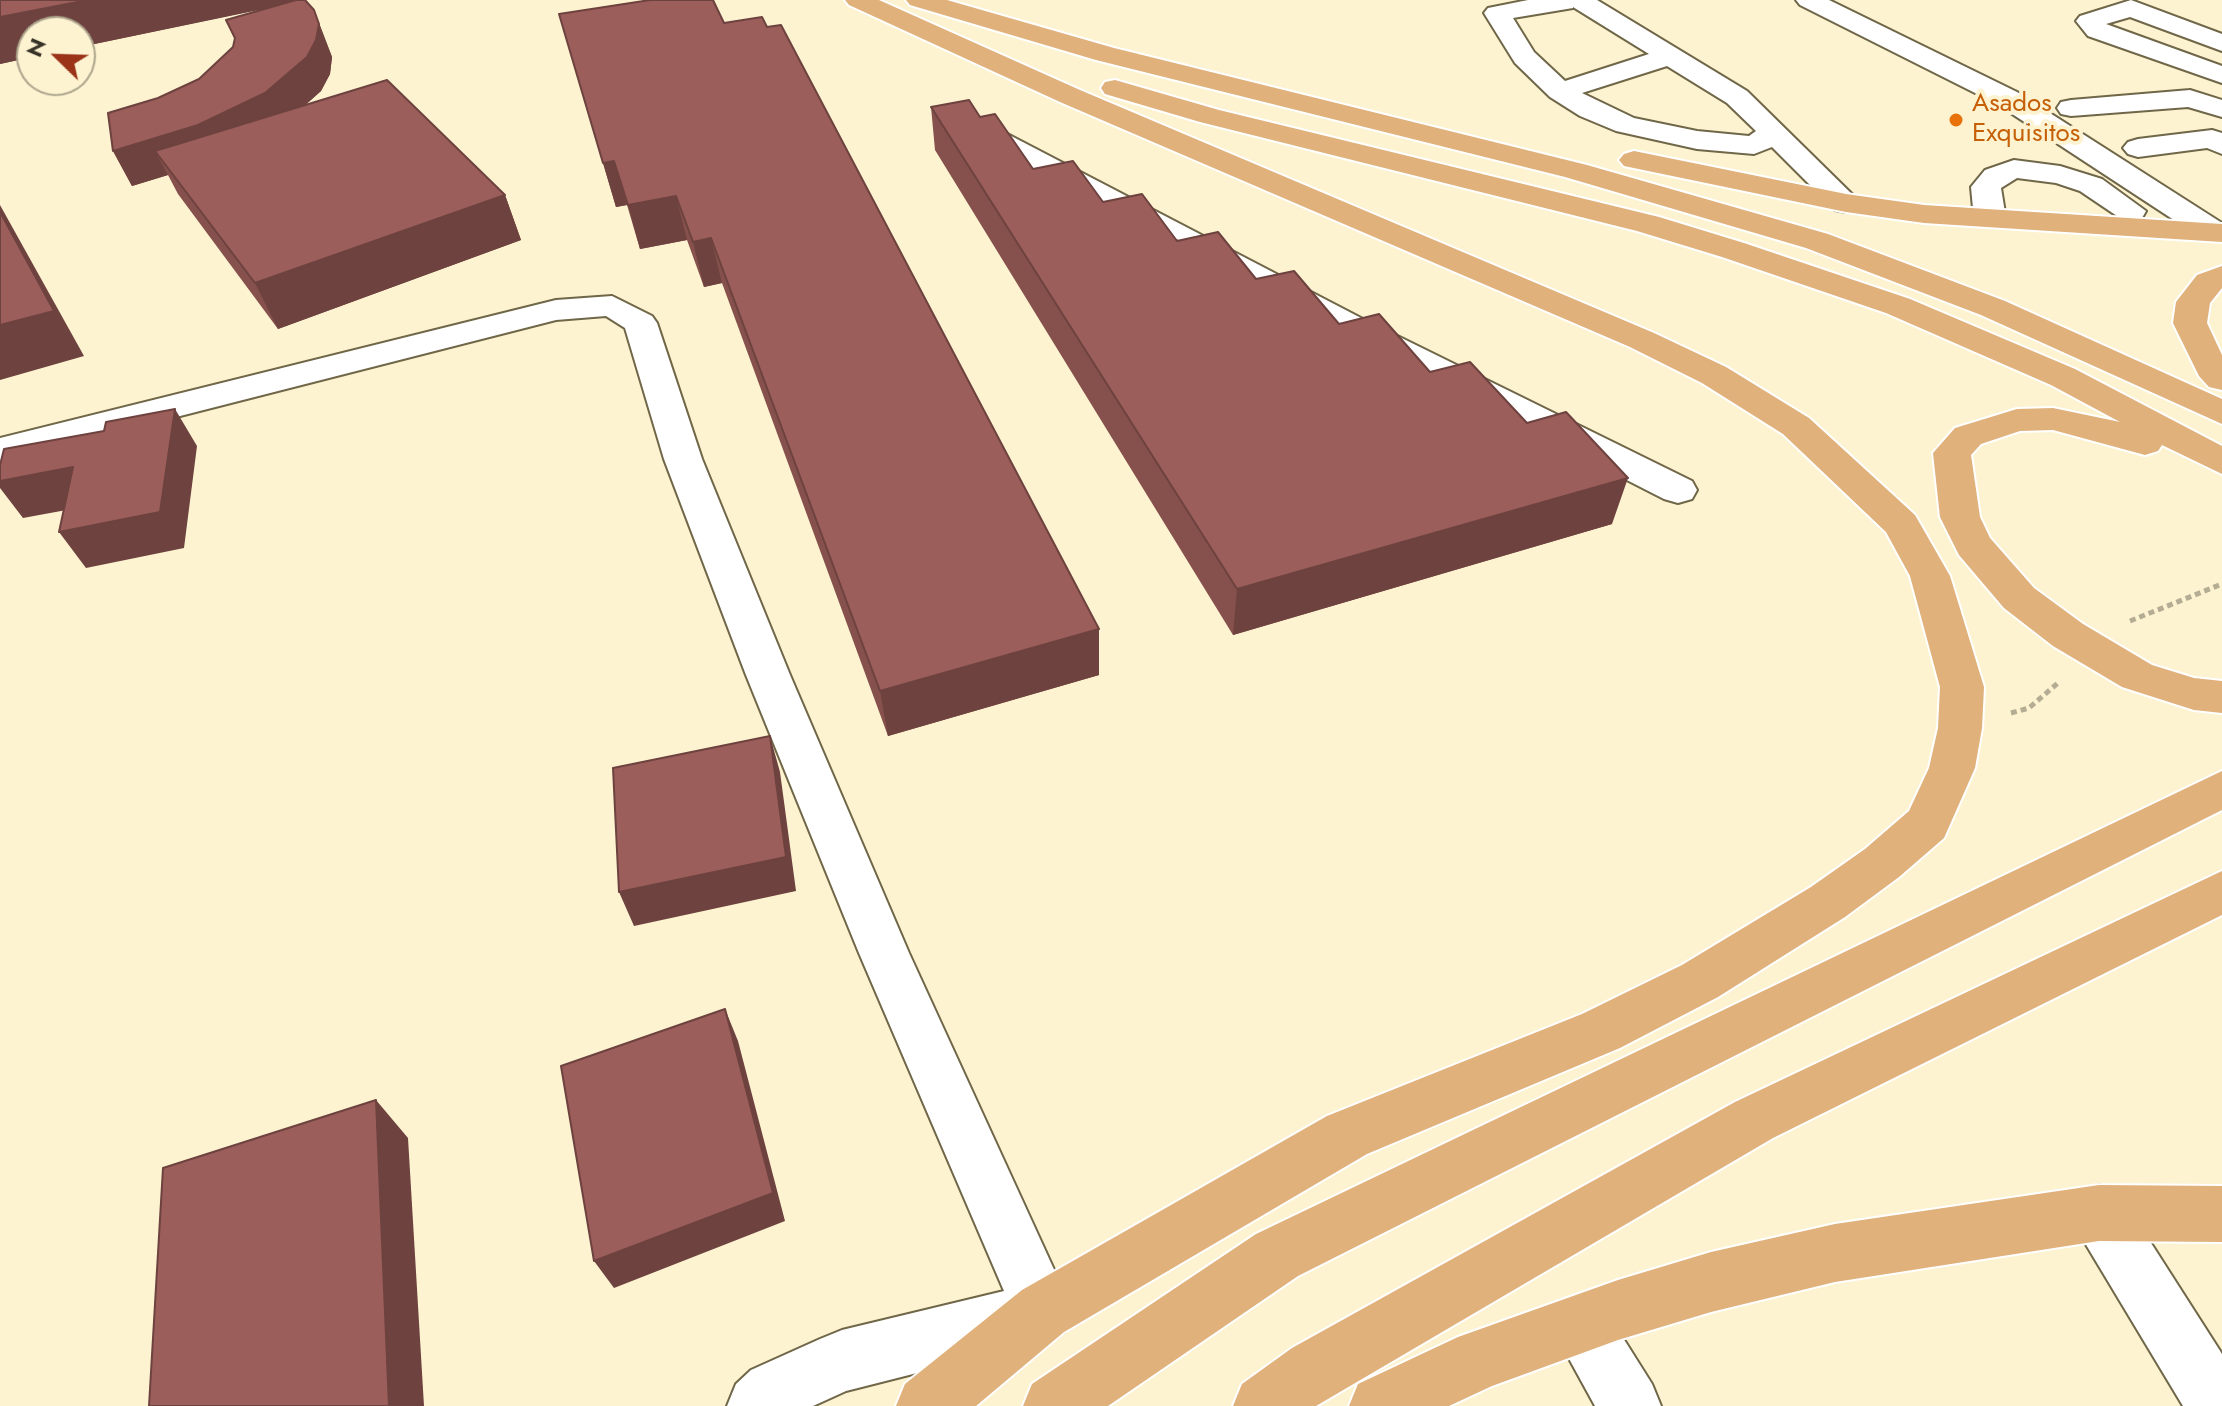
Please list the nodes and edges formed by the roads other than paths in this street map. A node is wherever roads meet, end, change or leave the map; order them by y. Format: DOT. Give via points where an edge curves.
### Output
graph roads {
  1 [pos="858,0"];
  2 [pos="880,0"];
  3 [pos="921,0"];
  4 [pos="1573,0"];
  5 [pos="1579,0"];
  6 [pos="1809,0"];
  7 [pos="1948,38"];
  8 [pos="2222,43"];
  9 [pos="1670,56"];
  10 [pos="2222,75"];
  11 [pos="1560,91"];
  12 [pos="1728,91"];
  13 [pos="2071,108"];
  14 [pos="2222,109"];
  15 [pos="957,117"];
  16 [pos="1626,125"];
  17 [pos="1774,133"];
  18 [pos="2219,141"];
  19 [pos="2138,148"];
  20 [pos="2172,169"];
  21 [pos="1846,203"];
  22 [pos="2217,217"];
  23 [pos="1990,219"];
  24 [pos="2159,230"];
  25 [pos="2222,276"];
  26 [pos="2222,379"];
  27 [pos="2222,413"];
  28 [pos="0,450"];
  29 [pos="2222,462"];
  30 [pos="2222,472"];
  31 [pos="1678,490"];
  32 [pos="2222,697"];
  33 [pos="2222,789"];
  34 [pos="2222,892"];
  35 [pos="2099,1213"];
  36 [pos="2222,1214"];
  37 [pos="1043,1311"];
  38 [pos="1580,1324"];
  39 [pos="1398,1402"];
  40 [pos="758,1406"];
  41 [pos="927,1406"];
  42 [pos="1054,1406"];
  43 [pos="1264,1406"];
  44 [pos="1630,1406"];
  45 [pos="2219,1406"];
  1 -- 37 [label="main road" via="1642,340 1697,365 1796,426 1901,524 1930,576 1962,687 1952,768 1927,824 1787,930 1601,1031 1347,1135"];
  2 -- 29 [label="main road" via="1140,97 1648,224 1883,301 2063,377"];
  3 -- 21 [label="main road" via="1456,122"];
  3 -- 27 [label="main road" via="1105,54 1576,171 1817,241 1993,308"];
  4 -- 11 [label="street" via="1497,13 1524,57"];
  5 -- 9 [label="street"];
  6 -- 22 [label="street" via="2007,98"];
  7 -- 13 [label="street"];
  8 -- 10 [label="street" via="2131,8 2089,21 2097,30"];
  9 -- 11 [label="street"];
  9 -- 12 [label="street"];
  11 -- 16 [label="street"];
  12 -- 16 [label="street"];
  12 -- 17 [label="street"];
  13 -- 14 [label="street" via="2190,98"];
  13 -- 19 [label="street"];
  15 -- 31 [label="street" via="1349,325"];
  16 -- 17 [label="street" via="1734,146 1754,145"];
  17 -- 21 [label="street"];
  18 -- 19 [label="street"];
  19 -- 20 [label="street"];
  21 -- 23 [label="main road"];
  22 -- 24 [label="main road"];
  23 -- 24 [label="main road"];
  23 -- 24 [label="street" via="1986,187 1996,176 2014,169 2035,170 2091,185"];
  25 -- 26 [label="main road" via="2209,282 2193,302 2190,323 2211,369"];
  28 -- 37 [label="street" via="556,310 612,306 640,323 683,459 768,675"];
  30 -- 32 [label="main road" via="2096,427 2053,419 2017,420 1968,436 1952,453 1960,517 1973,545 2019,598 2137,676"];
  33 -- 42 [label="main road" via="1277,1255"];
  34 -- 43 [label="main road" via="1754,1120 1314,1370"];
  35 -- 36 [label="main road"];
  35 -- 38 [label="main road" via="1835,1253 1711,1282"];
  35 -- 45 [label="street"];
  37 -- 40 [label="street" via="842,1361 773,1392"];
  37 -- 41 [label="main road"];
  38 -- 39 [label="main road" via="1480,1359"];
  38 -- 44 [label="street"];
}
